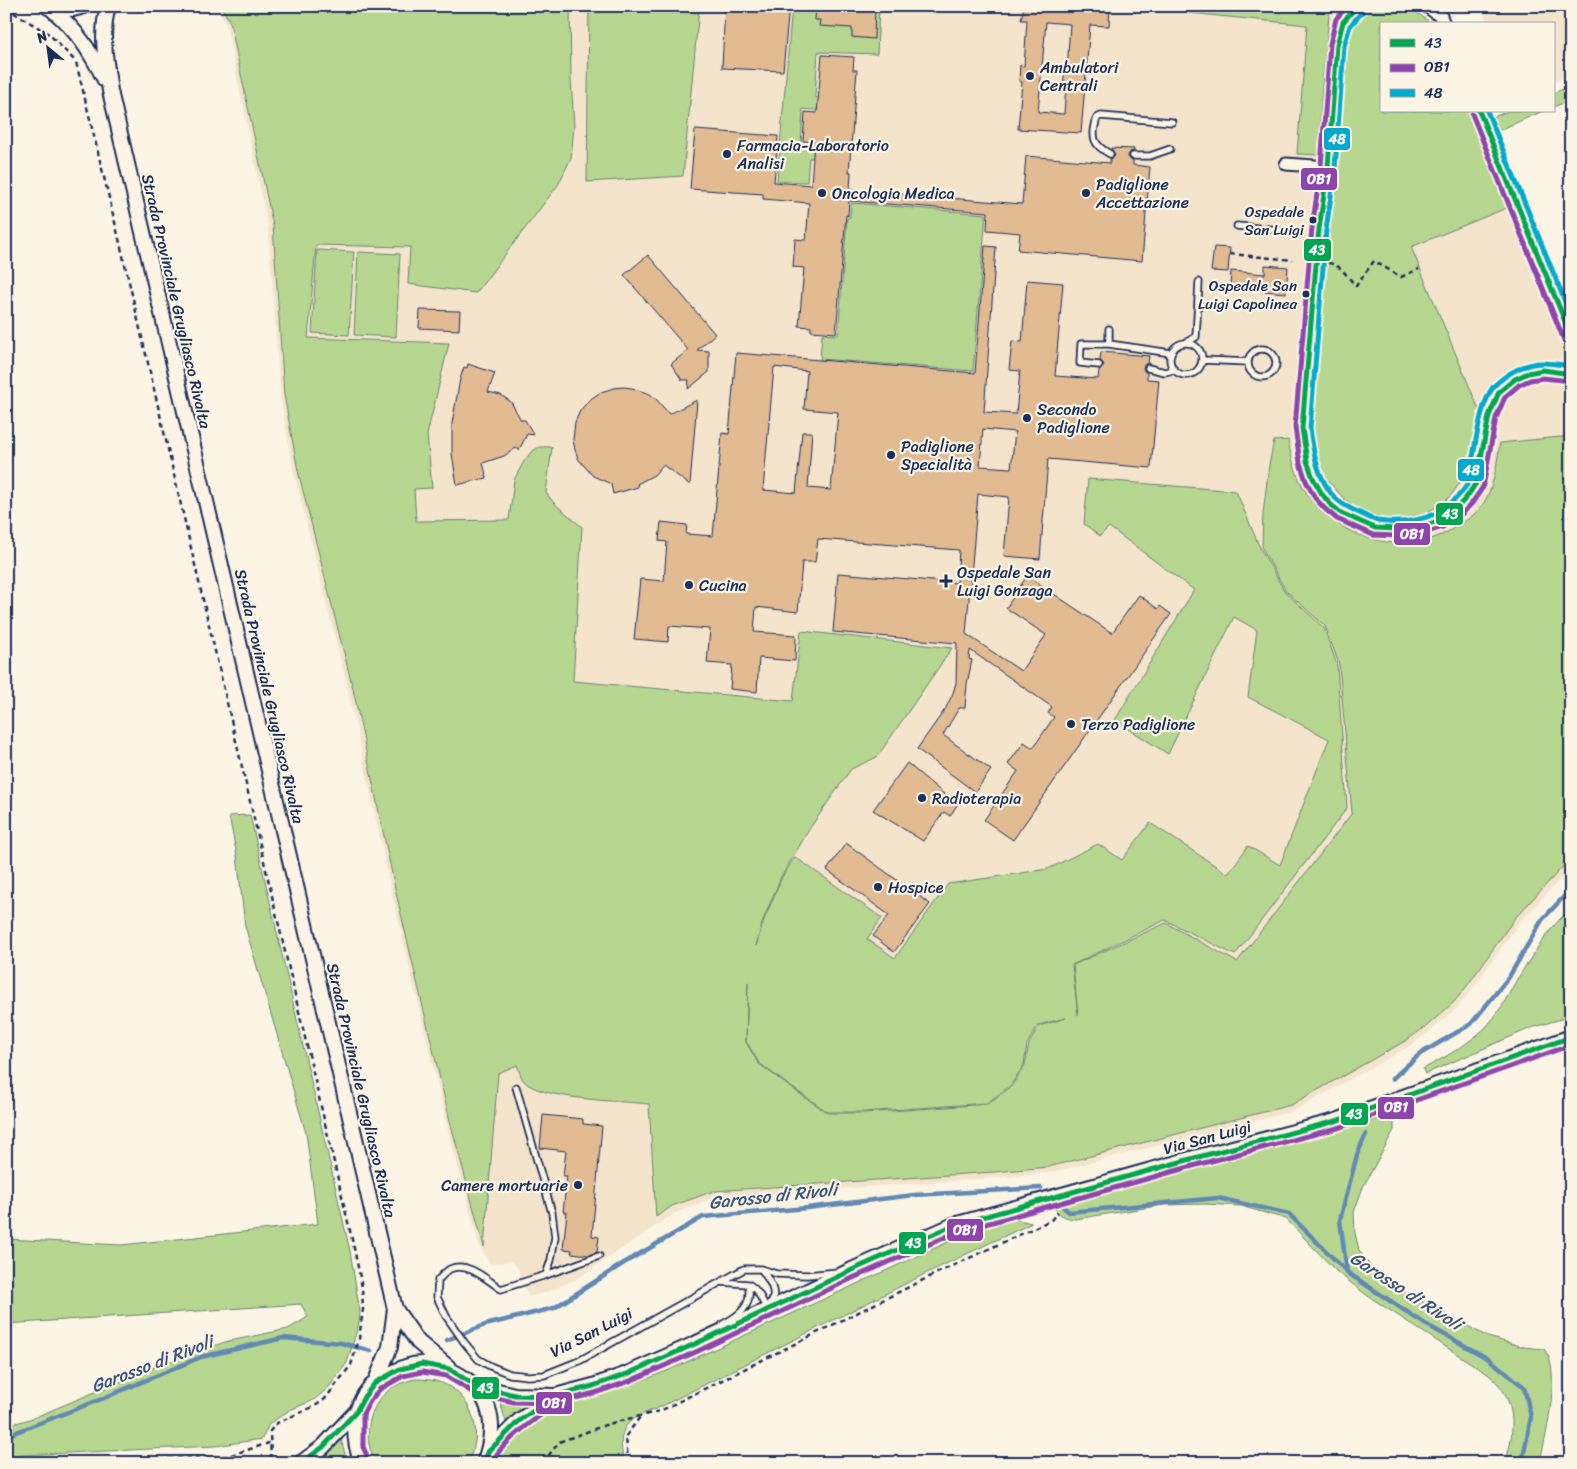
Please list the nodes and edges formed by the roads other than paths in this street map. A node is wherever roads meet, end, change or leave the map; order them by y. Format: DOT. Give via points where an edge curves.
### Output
graph roads {
  1 [pos="84,6"];
  2 [pos="108,6"];
  3 [pos="1357,6"];
  4 [pos="1426,6"];
  5 [pos="48,7"];
  6 [pos="1440,16"];
  7 [pos="110,90"];
  8 [pos="1479,112"];
  9 [pos="1172,122"];
  10 [pos="1170,149"];
  11 [pos="1110,154"];
  12 [pos="1134,156"];
  13 [pos="1286,164"];
  14 [pos="1328,167"];
  15 [pos="1237,226"];
  16 [pos="1279,230"];
  17 [pos="1199,282"];
  18 [pos="1109,329"];
  19 [pos="1571,337"];
  20 [pos="1184,343"];
  21 [pos="1108,344"];
  22 [pos="1171,353"];
  23 [pos="1202,360"];
  24 [pos="1248,362"];
  25 [pos="1100,365"];
  26 [pos="1148,368"];
  27 [pos="1173,370"];
  28 [pos="1571,374"];
  29 [pos="1571,1037"];
  30 [pos="516,1087"];
  31 [pos="599,1256"];
  32 [pos="761,1269"];
  33 [pos="852,1270"];
  34 [pos="546,1275"];
  35 [pos="720,1282"];
  36 [pos="748,1284"];
  37 [pos="395,1309"];
  38 [pos="768,1311"];
  39 [pos="449,1369"];
  40 [pos="627,1374"];
  41 [pos="375,1383"];
  42 [pos="476,1386"];
  43 [pos="555,1396"];
  44 [pos="356,1412"];
  45 [pos="486,1457"];
  46 [pos="301,1463"];
  47 [pos="362,1463"];
  1 -- 5 [label="street" via="73,9"];
  2 -- 7 [label="street" via="104,44"];
  3 -- 14 [label="street" via="1343,22 1337,45"];
  4 -- 6 [label="street"];
  5 -- 7 [label="street" via="68,23 89,48"];
  7 -- 37 [label="street, Strada Provinciale Grugliasco Rivalta"];
  8 -- 19 [label="street"];
  9 -- 11 [label="lane" via="1097,118 1094,141"];
  10 -- 12 [label="lane" via="1150,156"];
  13 -- 14 [label="street"];
  14 -- 28 [label="street" via="1319,229 1302,428 1313,478 1330,504 1341,513 1374,528 1424,526 1440,520 1454,511 1476,483 1489,416 1499,392 1515,379 1535,372"];
  15 -- 16 [label="lane"];
  17 -- 20 [label="lane" via="1196,337"];
  18 -- 21 [label="lane"];
  20 -- 22 [label="lane"];
  20 -- 23 [label="lane" via="1197,347"];
  21 -- 22 [label="lane"];
  21 -- 25 [label="lane" via="1081,344 1080,363"];
  22 -- 27 [label="lane" via="1169,359"];
  23 -- 24 [label="lane"];
  23 -- 27 [label="lane" via="1198,370 1188,376"];
  24 -- 24 [label="lane" via="1252,373 1260,377 1274,371 1276,363 1274,354 1261,349 1252,353"];
  26 -- 27 [label="lane" via="1165,372"];
  29 -- 33 [label="street, Via San Luigi" via="1336,1121 954,1225"];
  30 -- 34 [label="lane" via="552,1213 555,1238"];
  31 -- 34 [label="lane, Via San Luigi"];
  32 -- 33 [label="lane, Via San Luigi" via="777,1274"];
  32 -- 35 [label="lane, Via San Luigi" via="744,1269"];
  32 -- 38 [label="lane" via="774,1291 774,1300"];
  33 -- 38 [label="street, Via San Luigi"];
  34 -- 35 [label="lane, Via San Luigi" via="501,1289 473,1270 462,1267 450,1269 438,1280 437,1297 446,1316 478,1358 503,1371 528,1376 544,1375 579,1360"];
  35 -- 36 [label="lane"];
  36 -- 38 [label="lane" via="758,1293"];
  36 -- 40 [label="lane, Via San Luigi" via="749,1299 745,1308 727,1322"];
  37 -- 39 [label="street, Strada Provinciale Grugliasco Rivalta" via="418,1342"];
  37 -- 41 [label="street, Strada Provinciale Grugliasco Rivalta" via="390,1347"];
  38 -- 40 [label="street, Via San Luigi"];
  39 -- 41 [label="street" via="422,1364 400,1368"];
  39 -- 42 [label="street"];
  40 -- 43 [label="street, Via San Luigi"];
  41 -- 44 [label="street"];
  42 -- 43 [label="street, Via San Luigi" via="515,1396"];
  42 -- 45 [label="street" via="486,1401 491,1419 492,1436"];
  43 -- 45 [label="street, Via San Luigi" via="519,1421"];
  44 -- 46 [label="street" via="323,1447"];
  44 -- 47 [label="street" via="356,1449"];
}
